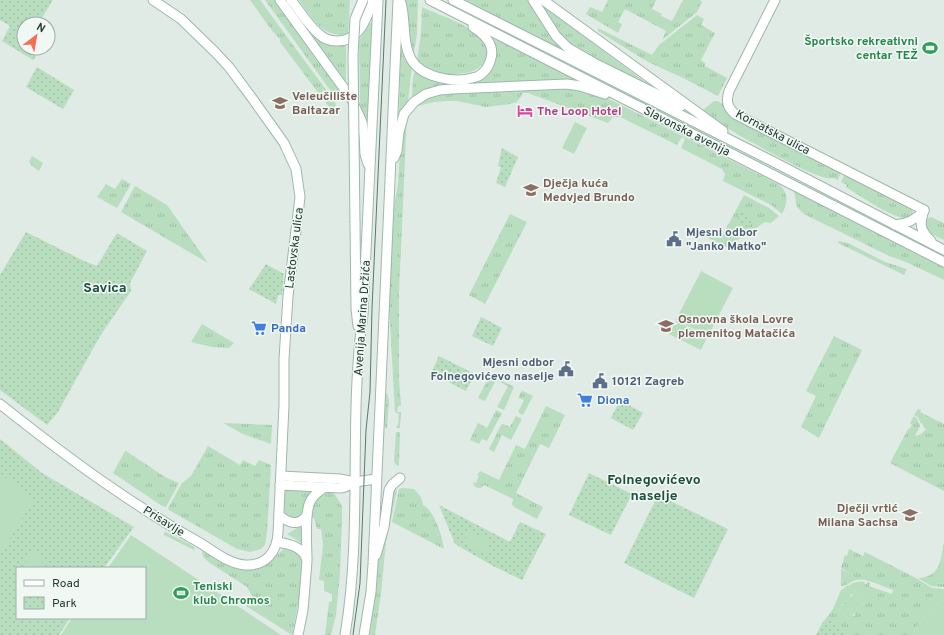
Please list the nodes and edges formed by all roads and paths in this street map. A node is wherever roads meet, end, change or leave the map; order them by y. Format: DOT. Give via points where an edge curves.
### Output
graph roads {
  1 [pos="153,0"];
  2 [pos="280,0"];
  3 [pos="291,0"];
  4 [pos="363,0"];
  5 [pos="373,0"];
  6 [pos="378,0"];
  7 [pos="399,0"];
  8 [pos="430,0"];
  9 [pos="453,0"];
  10 [pos="533,0"];
  11 [pos="543,0"];
  12 [pos="775,0"];
  13 [pos="452,11"];
  14 [pos="633,103"];
  15 [pos="708,121"];
  16 [pos="770,160"];
  17 [pos="391,162"];
  18 [pos="370,168"];
  19 [pos="924,210"];
  20 [pos="895,225"];
  21 [pos="941,249"];
  22 [pos="944,262"];
  23 [pos="359,338"];
  24 [pos="0,404"];
  25 [pos="376,478"];
  26 [pos="400,478"];
  27 [pos="280,481"];
  28 [pos="355,482"];
  29 [pos="325,487"];
  30 [pos="279,515"];
  31 [pos="307,515"];
  32 [pos="277,542"];
  33 [pos="308,561"];
  34 [pos="373,564"];
  35 [pos="298,635"];
  36 [pos="345,635"];
  37 [pos="364,635"];
  1 -- 27 [label="main road, Lastovska ulica" via="184,22 229,67 284,143 296,169 300,197 288,296"];
  2 -- 18 [label="main road" via="351,98 362,122 365,154"];
  3 -- 5 [label="main road" via="317,33 335,41 346,40 359,30 366,20"];
  4 -- 23 [label="main road, bridge" via="355,19 352,55 356,309"];
  6 -- 18 [label="main road, Avenija Marina Držića"];
  7 -- 13 [label="main road" via="403,11 407,47 414,64 443,79 476,77 485,70 491,60 490,44 484,34"];
  7 -- 17 [label="main road, Avenija Marina Držića"];
  8 -- 13 [label="main road, Slavonska avenija"];
  9 -- 16 [label="main road, Slavonska avenija"];
  10 -- 15 [label="main road" via="556,36 568,48"];
  11 -- 15 [label="main road"];
  12 -- 19 [label="main road, Kornatska ulica" via="728,91 727,101 730,109 735,114"];
  13 -- 14 [label="main road, Slavonska avenija"];
  14 -- 17 [label="main road" via="567,84 452,88 431,92 419,98 407,110 400,126 397,152"];
  14 -- 22 [label="main road, Slavonska avenija"];
  15 -- 16 [label="main road"];
  16 -- 20 [label="main road, Slavonska avenija"];
  17 -- 25 [label="main road, Avenija Marina Držića"];
  18 -- 23 [label="main road, Avenija Marina Držića" via="363,314"];
  19 -- 20 [label="main road" via="913,221"];
  19 -- 21 [label="main road" via="922,230"];
  20 -- 21 [label="main road, Slavonska avenija"];
  23 -- 28 [label="main road, Avenija Marina Držića"];
  24 -- 32 [label="main road, Prisavlje" via="97,477 167,524 230,560 245,565 257,563 271,554"];
  25 -- 28 [label="main road"];
  25 -- 34 [label="main road, Avenija Marina Držića"];
  26 -- 34 [label="main road" via="389,490 384,528"];
  27 -- 28 [label="main road" via="340,479"];
  27 -- 29 [label="main road"];
  27 -- 30 [label="main road, Prisavlje"];
  28 -- 29 [label="main road" via="345,487"];
  28 -- 36 [label="main road, Avenija Marina Držića" via="352,590"];
  29 -- 31 [label="main road" via="312,498"];
  30 -- 31 [label="main road" via="295,523 302,521"];
  30 -- 32 [label="main road, Prisavlje"];
  31 -- 33 [label="main road"];
  32 -- 33 [label="main road" via="298,548"];
  33 -- 35 [label="main road"];
  34 -- 37 [label="main road, Avenija Marina Držića"];
}
